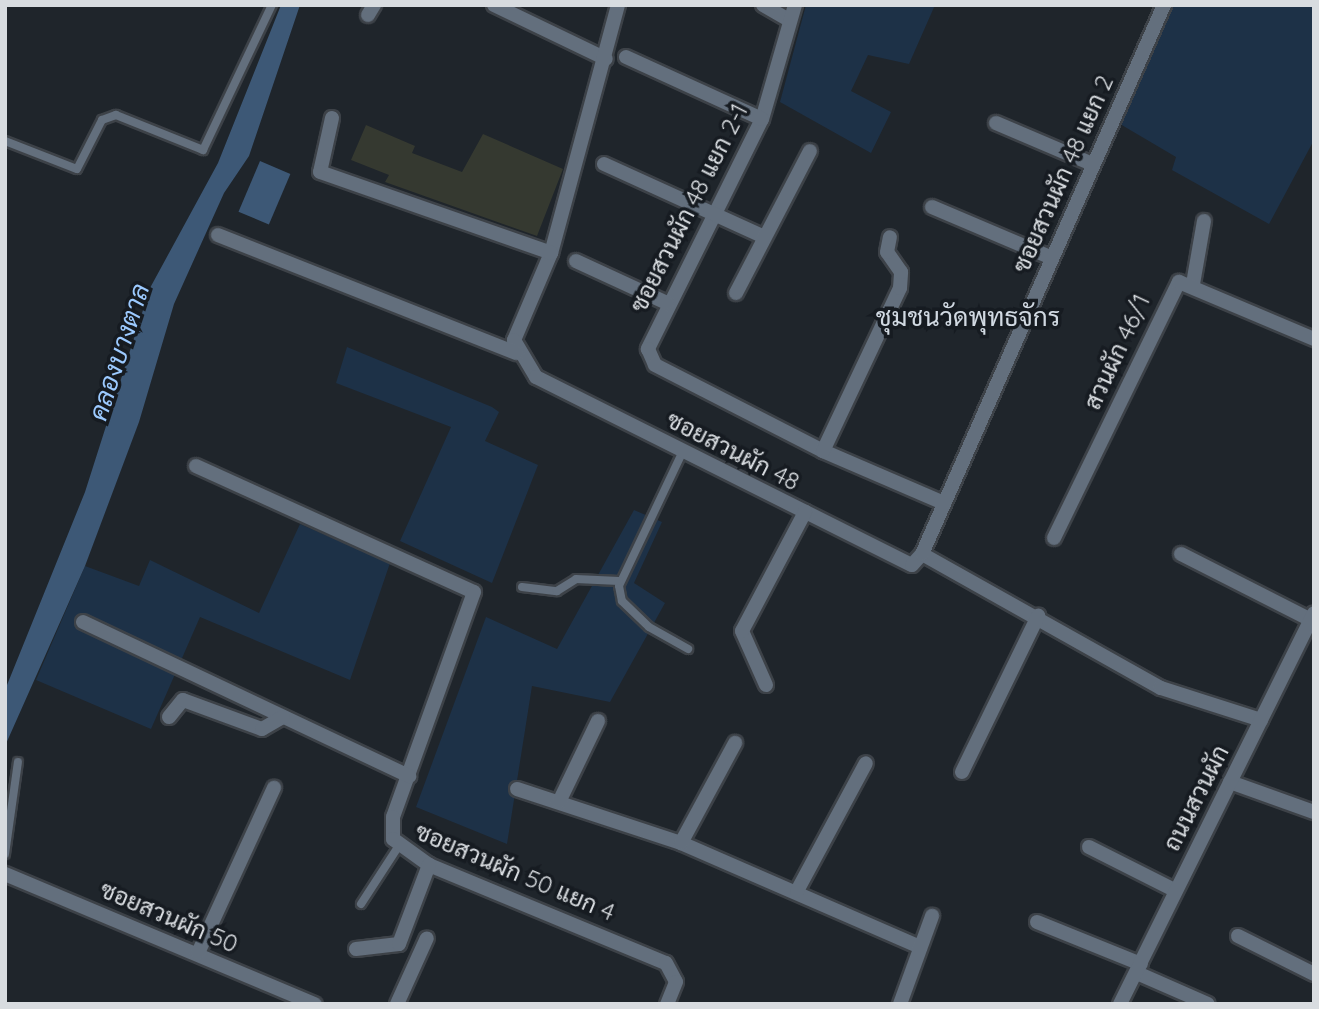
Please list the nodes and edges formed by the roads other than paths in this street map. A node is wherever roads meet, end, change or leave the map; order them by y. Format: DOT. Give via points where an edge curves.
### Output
graph roads {
  1 [pos="271,5"];
  2 [pos="494,5"];
  3 [pos="618,5"];
  4 [pos="763,5"];
  5 [pos="794,5"];
  6 [pos="1164,5"];
  7 [pos="789,20"];
  8 [pos="626,57"];
  9 [pos="606,59"];
  10 [pos="332,118"];
  11 [pos="762,119"];
  12 [pos="996,123"];
  13 [pos="5,141"];
  14 [pos="810,151"];
  15 [pos="604,164"];
  16 [pos="1092,164"];
  17 [pos="932,207"];
  18 [pos="716,215"];
  19 [pos="1204,221"];
  20 [pos="218,235"];
  21 [pos="764,237"];
  22 [pos="890,237"];
  23 [pos="551,253"];
  24 [pos="1050,257"];
  25 [pos="576,261"];
  26 [pos="1193,284"];
  27 [pos="736,293"];
  28 [pos="667,303"];
  29 [pos="1314,339"];
  30 [pos="516,354"];
  31 [pos="683,451"];
  32 [pos="823,452"];
  33 [pos="197,466"];
  34 [pos="944,503"];
  35 [pos="805,512"];
  36 [pos="1054,538"];
  37 [pos="922,554"];
  38 [pos="1181,554"];
  39 [pos="620,581"];
  40 [pos="522,587"];
  41 [pos="1038,617"];
  42 [pos="1312,617"];
  43 [pos="83,622"];
  44 [pos="688,649"];
  45 [pos="766,685"];
  46 [pos="169,717"];
  47 [pos="283,717"];
  48 [pos="1261,720"];
  49 [pos="598,721"];
  50 [pos="735,743"];
  51 [pos="18,762"];
  52 [pos="866,763"];
  53 [pos="962,772"];
  54 [pos="409,776"];
  55 [pos="1230,782"];
  56 [pos="274,788"];
  57 [pos="517,789"];
  58 [pos="559,803"];
  59 [pos="1314,812"];
  60 [pos="681,843"];
  61 [pos="1089,846"];
  62 [pos="398,847"];
  63 [pos="5,854"];
  64 [pos="429,865"];
  65 [pos="5,873"];
  66 [pos="1174,890"];
  67 [pos="797,891"];
  68 [pos="361,904"];
  69 [pos="932,916"];
  70 [pos="1037,922"];
  71 [pos="1238,936"];
  72 [pos="427,938"];
  73 [pos="920,947"];
  74 [pos="356,949"];
  75 [pos="198,953"];
  76 [pos="1139,968"];
  77 [pos="1314,974"];
  78 [pos="315,1004"];
  79 [pos="397,1004"];
  80 [pos="667,1004"];
  81 [pos="900,1004"];
  82 [pos="1120,1004"];
  83 [pos="1208,1004"];
  1 -- 13 [label="lane" via="203,150 116,115 102,120 77,169"];
  2 -- 9 [label="street"];
  3 -- 9 [label="street"];
  4 -- 7 [label="street"];
  5 -- 7 [label="street, ซอยสวนผัก 48 แยก 2-1"];
  6 -- 16 [label="street, ซอยสวนผัก 48 แยก 2"];
  7 -- 11 [label="street, ซอยสวนผัก 48 แยก 2-1"];
  8 -- 11 [label="street"];
  9 -- 23 [label="street"];
  10 -- 23 [label="street" via="320,172"];
  11 -- 18 [label="street, ซอยสวนผัก 48 แยก 2-1"];
  12 -- 16 [label="street"];
  14 -- 21 [label="street"];
  15 -- 18 [label="street"];
  16 -- 24 [label="street, ซอยสวนผัก 48 แยก 2"];
  17 -- 24 [label="street"];
  18 -- 21 [label="street"];
  18 -- 28 [label="street, ซอยสวนผัก 48 แยก 2-1"];
  19 -- 26 [label="street"];
  20 -- 30 [label="street"];
  21 -- 27 [label="street"];
  22 -- 32 [label="street" via="887,252 901,272 900,288"];
  23 -- 30 [label="street" via="514,340"];
  24 -- 34 [label="street, ซอยสวนผัก 48 แยก 2"];
  25 -- 28 [label="street"];
  26 -- 29 [label="street"];
  26 -- 36 [label="street, สวนผัก 46/1" via="1179,282 1166,300"];
  28 -- 32 [label="street, ซอยสวนผัก 48 แยก 2-1" via="648,349 655,365"];
  30 -- 31 [label="street, ซอยสวนผัก 48" via="536,377"];
  31 -- 35 [label="street, ซอยสวนผัก 48"];
  31 -- 39 [label="lane"];
  32 -- 34 [label="street, ซอยสวนผัก 48 แยก 2-1"];
  33 -- 54 [label="street, ซอยสวนผัก 50 แยก 4" via="474,592"];
  34 -- 37 [label="street, ซอยสวนผัก 48 แยก 2"];
  35 -- 37 [label="street, ซอยสวนผัก 48" via="912,565"];
  35 -- 45 [label="street" via="742,631"];
  37 -- 41 [label="street"];
  38 -- 42 [label="street"];
  39 -- 40 [label="lane" via="576,579 557,591"];
  39 -- 44 [label="lane" via="622,601 649,627"];
  41 -- 48 [label="street" via="1161,688"];
  41 -- 53 [label="street"];
  42 -- 48 [label="street, ถนนสวนผัก"];
  43 -- 47 [label="street"];
  46 -- 47 [label="street" via="183,700 262,729"];
  47 -- 54 [label="street"];
  48 -- 55 [label="street, ถนนสวนผัก"];
  49 -- 58 [label="street"];
  50 -- 60 [label="street"];
  51 -- 63 [label="lane"];
  52 -- 67 [label="street"];
  54 -- 62 [label="street, ซอยสวนผัก 50 แยก 4" via="391,828"];
  55 -- 59 [label="street"];
  55 -- 66 [label="street, ถนนสวนผัก"];
  56 -- 75 [label="street"];
  57 -- 58 [label="street"];
  58 -- 60 [label="street"];
  60 -- 67 [label="street"];
  61 -- 66 [label="street"];
  62 -- 64 [label="street, ซอยสวนผัก 50 แยก 4"];
  62 -- 68 [label="lane"];
  64 -- 74 [label="street" via="399,944"];
  64 -- 80 [label="street, ซอยสวนผัก 50 แยก 4" via="666,963 676,982"];
  65 -- 75 [label="street, ซอยสวนผัก 50"];
  66 -- 76 [label="street, ถนนสวนผัก"];
  67 -- 73 [label="street"];
  69 -- 73 [label="street"];
  70 -- 76 [label="street"];
  71 -- 77 [label="street"];
  72 -- 79 [label="street"];
  73 -- 81 [label="street"];
  75 -- 78 [label="street, ซอยสวนผัก 50"];
  76 -- 82 [label="street, ถนนสวนผัก"];
  76 -- 83 [label="street"];
}
